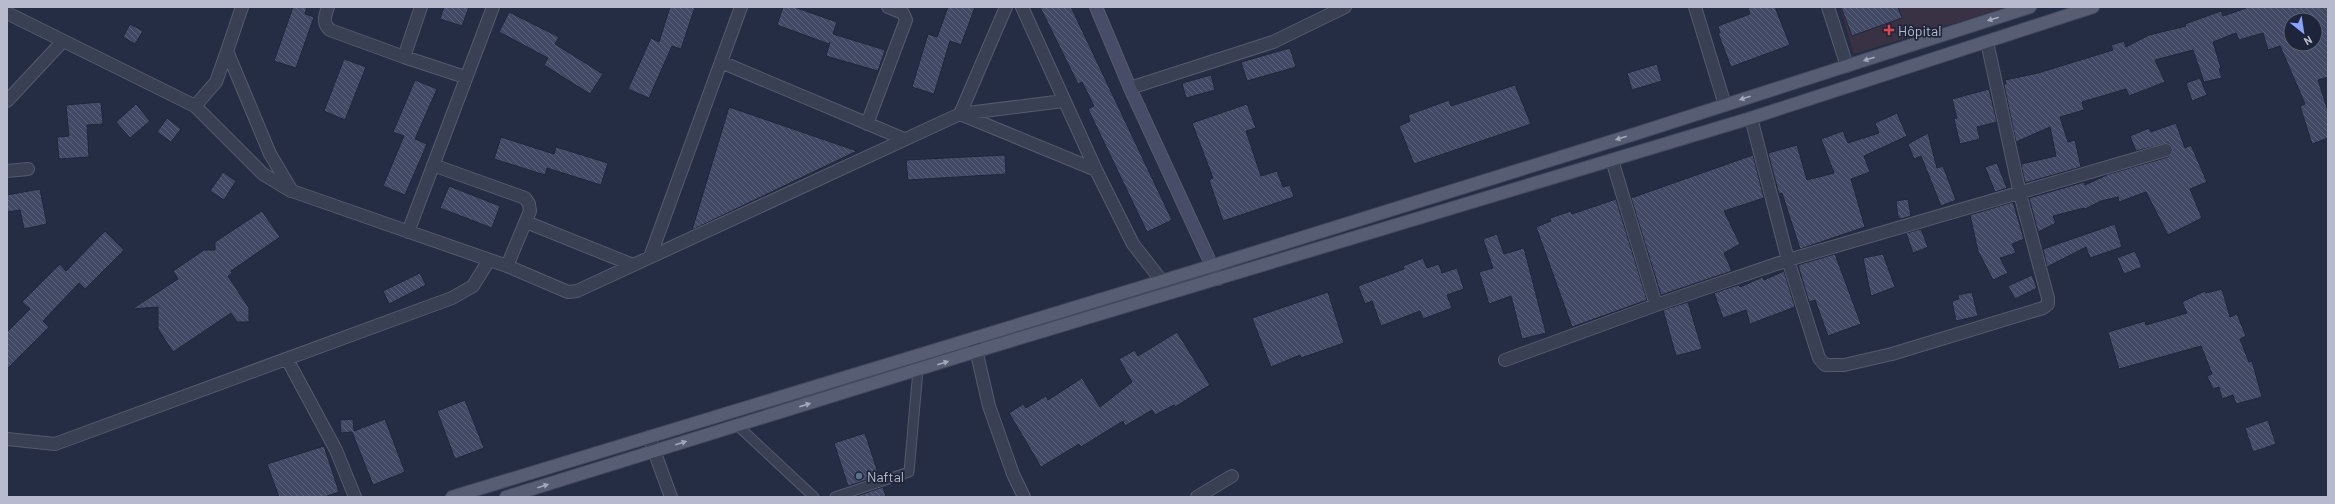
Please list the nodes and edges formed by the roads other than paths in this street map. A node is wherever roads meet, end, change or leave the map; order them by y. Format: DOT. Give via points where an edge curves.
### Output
graph roads {
  1 [pos="242,7"];
  2 [pos="328,7"];
  3 [pos="421,7"];
  4 [pos="493,7"];
  5 [pos="741,7"];
  6 [pos="888,7"];
  7 [pos="1006,7"];
  8 [pos="1022,7"];
  9 [pos="1096,7"];
  10 [pos="1345,7"];
  11 [pos="1695,7"];
  12 [pos="1828,7"];
  13 [pos="2030,7"];
  14 [pos="2093,7"];
  15 [pos="7,13"];
  16 [pos="63,41"];
  17 [pos="1987,42"];
  18 [pos="227,51"];
  19 [pos="404,57"];
  20 [pos="721,62"];
  21 [pos="1847,66"];
  22 [pos="465,77"];
  23 [pos="1130,88"];
  24 [pos="7,101"];
  25 [pos="1063,101"];
  26 [pos="1725,105"];
  27 [pos="195,106"];
  28 [pos="960,114"];
  29 [pos="1751,118"];
  30 [pos="867,124"];
  31 [pos="904,139"];
  32 [pos="2166,150"];
  33 [pos="1612,160"];
  34 [pos="433,165"];
  35 [pos="28,169"];
  36 [pos="1096,170"];
  37 [pos="7,171"];
  38 [pos="292,191"];
  39 [pos="2020,194"];
  40 [pos="526,222"];
  41 [pos="408,232"];
  42 [pos="650,257"];
  43 [pos="489,260"];
  44 [pos="1788,260"];
  45 [pos="633,265"];
  46 [pos="507,266"];
  47 [pos="1211,266"];
  48 [pos="1218,279"];
  49 [pos="1161,280"];
  50 [pos="1656,305"];
  51 [pos="973,338"];
  52 [pos="977,351"];
  53 [pos="287,359"];
  54 [pos="1505,360"];
  55 [pos="918,370"];
  56 [pos="738,426"];
  57 [pos="649,437"];
  58 [pos="7,440"];
  59 [pos="654,451"];
  60 [pos="1232,476"];
  61 [pos="355,497"];
  62 [pos="452,497"];
  63 [pos="506,497"];
  64 [pos="672,497"];
  65 [pos="814,497"];
  66 [pos="835,497"];
  67 [pos="1024,497"];
  68 [pos="1197,497"];
  1 -- 18 [label="street"];
  2 -- 19 [label="street" via="324,21 330,30"];
  3 -- 19 [label="street"];
  4 -- 22 [label="street"];
  5 -- 20 [label="street"];
  6 -- 30 [label="street" via="903,13 906,20"];
  7 -- 28 [label="street"];
  8 -- 25 [label="street"];
  9 -- 23 [label="main road"];
  10 -- 23 [label="street" via="1273,42"];
  11 -- 26 [label="street"];
  12 -- 21 [label="street"];
  13 -- 21 [label="main road, one-way"];
  14 -- 17 [label="main road"];
  15 -- 16 [label="street"];
  16 -- 24 [label="street"];
  16 -- 27 [label="street"];
  17 -- 29 [label="main road"];
  17 -- 39 [label="street"];
  18 -- 27 [label="street" via="216,82"];
  18 -- 38 [label="street" via="270,154"];
  19 -- 22 [label="street"];
  20 -- 30 [label="street"];
  20 -- 42 [label="street"];
  21 -- 26 [label="main road, one-way"];
  22 -- 34 [label="street"];
  23 -- 47 [label="main road"];
  25 -- 28 [label="street"];
  25 -- 36 [label="street"];
  26 -- 47 [label="main road, one-way"];
  27 -- 38 [label="street" via="263,174"];
  28 -- 31 [label="street"];
  28 -- 36 [label="street"];
  29 -- 33 [label="main road"];
  29 -- 44 [label="street"];
  30 -- 31 [label="street"];
  31 -- 42 [label="street"];
  32 -- 39 [label="street"];
  33 -- 48 [label="main road"];
  33 -- 50 [label="street"];
  34 -- 40 [label="street" via="525,198 530,204"];
  34 -- 41 [label="street"];
  35 -- 37 [label="street"];
  36 -- 49 [label="street" via="1133,244"];
  38 -- 41 [label="street"];
  39 -- 44 [label="street"];
  39 -- 44 [label="street" via="2048,304 2043,308 1892,354 1844,365 1825,365 1819,358"];
  40 -- 45 [label="street"];
  40 -- 46 [label="street"];
  41 -- 43 [label="street"];
  42 -- 45 [label="street"];
  43 -- 46 [label="street"];
  43 -- 53 [label="street" via="473,286 452,298"];
  44 -- 50 [label="street"];
  45 -- 46 [label="street" via="577,291 568,292"];
  47 -- 48 [label="main road"];
  47 -- 49 [label="main road"];
  48 -- 52 [label="main road"];
  49 -- 51 [label="main road"];
  50 -- 54 [label="street"];
  51 -- 52 [label="street"];
  51 -- 57 [label="main road"];
  55 -- 52 [label="main road, one-way"];
  52 -- 67 [label="street" via="988,406"];
  53 -- 58 [label="street" via="55,444"];
  53 -- 61 [label="street" via="336,450"];
  56 -- 55 [label="main road, one-way"];
  55 -- 66 [label="lane" via="909,472"];
  59 -- 56 [label="main road, one-way"];
  56 -- 65 [label="lane"];
  57 -- 59 [label="street"];
  57 -- 62 [label="main road"];
  63 -- 59 [label="main road, one-way"];
  59 -- 64 [label="street"];
  60 -- 68 [label="street"];
}
